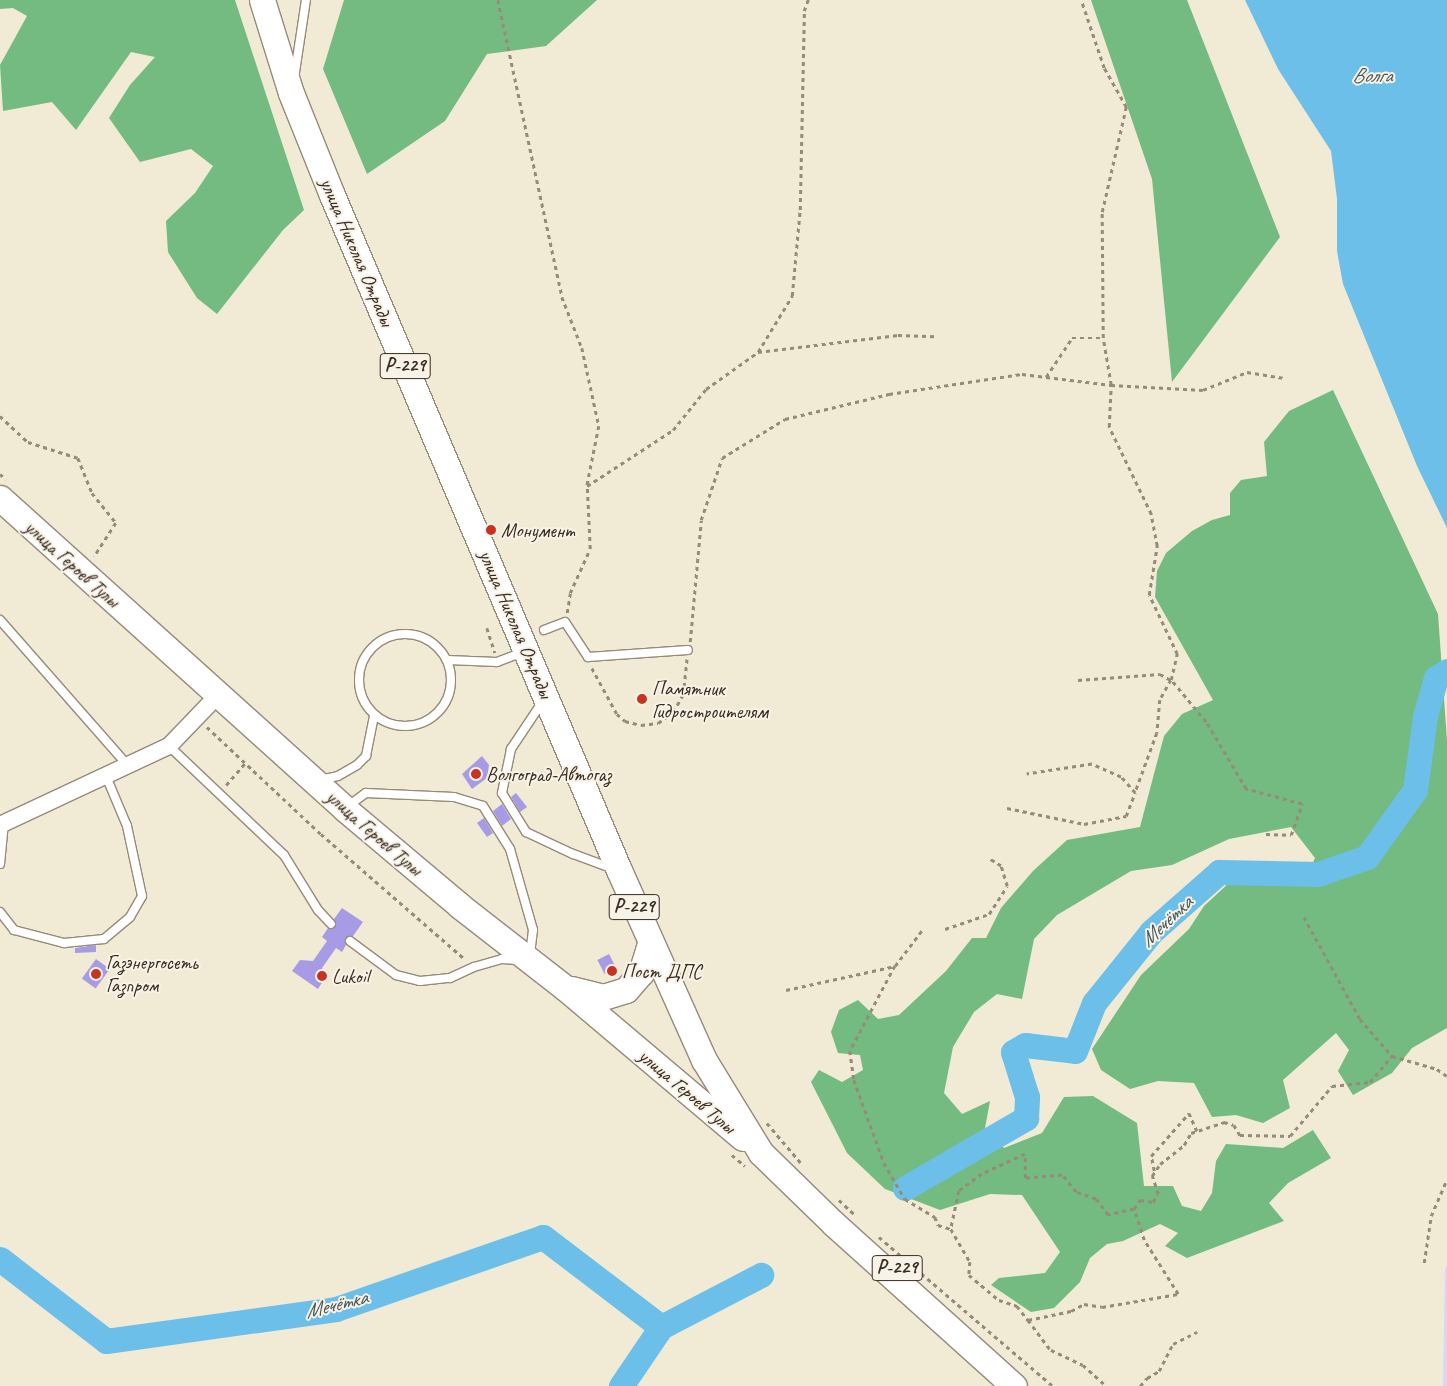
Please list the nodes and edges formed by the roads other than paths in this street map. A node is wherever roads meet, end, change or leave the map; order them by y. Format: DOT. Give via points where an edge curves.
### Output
graph roads {
  1 [pos="262,0"];
  2 [pos="306,0"];
  3 [pos="291,93"];
  4 [pos="0,498"];
  5 [pos="0,620"];
  6 [pos="544,630"];
  7 [pos="688,650"];
  8 [pos="527,651"];
  9 [pos="447,660"];
  10 [pos="220,694"];
  11 [pos="547,695"];
  12 [pos="374,716"];
  13 [pos="169,746"];
  14 [pos="129,767"];
  15 [pos="106,776"];
  16 [pos="315,781"];
  17 [pos="345,809"];
  18 [pos="2,824"];
  19 [pos="0,864"];
  20 [pos="619,870"];
  21 [pos="0,912"];
  22 [pos="331,924"];
  23 [pos="350,941"];
  24 [pos="650,943"];
  25 [pos="529,961"];
  26 [pos="564,987"];
  27 [pos="754,1160"];
  28 [pos="1014,1386"];
  29 [pos="1031,1386"];
  1 -- 3 [label="main road, улица Николая Отрады / Р-229"];
  2 -- 3 [label="lane"];
  3 -- 8 [label="main road, улица Николая Отрады / Р-229"];
  4 -- 10 [label="main road, улица Героев Тулы"];
  5 -- 14 [label="lane"];
  6 -- 7 [label="lane" via="565,622 588,657"];
  8 -- 9 [label="lane" via="497,662"];
  8 -- 11 [label="main road, улица Николая Отрады / Р-229"];
  9 -- 12 [label="lane" via="452,678 449,696 439,712 425,723 407,727 389,725"];
  9 -- 12 [label="lane" via="437,646 422,636 404,633 387,637 371,647 361,664 358,683 362,701"];
  10 -- 13 [label="street"];
  10 -- 16 [label="main road, улица Героев Тулы"];
  11 -- 20 [label="main road, улица Николая Отрады / Р-229"];
  11 -- 20 [label="lane" via="511,749 502,793 526,832 573,854"];
  12 -- 16 [label="lane" via="366,756 357,766 338,776"];
  13 -- 14 [label="street"];
  13 -- 22 [label="lane" via="284,855 318,910"];
  14 -- 15 [label="street"];
  15 -- 18 [label="street"];
  15 -- 21 [label="lane" via="127,826 142,896 130,917 104,939 64,943 14,930"];
  16 -- 17 [label="main road, улица Героев Тулы"];
  17 -- 25 [label="main road, улица Героев Тулы"];
  17 -- 25 [label="lane" via="366,793 454,797 482,806 510,849 533,930"];
  18 -- 19 [label="lane"];
  20 -- 24 [label="main road, улица Николая Отрады / Р-229"];
  23 -- 25 [label="lane" via="396,975 420,981 450,978 474,967 502,960"];
  24 -- 26 [label="main road" via="641,973 626,990 603,997 588,996"];
  24 -- 27 [label="main road, улица Николая Отрады / Р-229"];
  25 -- 26 [label="main road, улица Героев Тулы"];
  26 -- 27 [label="main road, улица Героев Тулы"];
  27 -- 28 [label="main road, улица Николая Отрады / Р-229" via="834,1224"];
  27 -- 29 [label="main road, улица Николая Отрады / Р-229" via="841,1218"];
}
